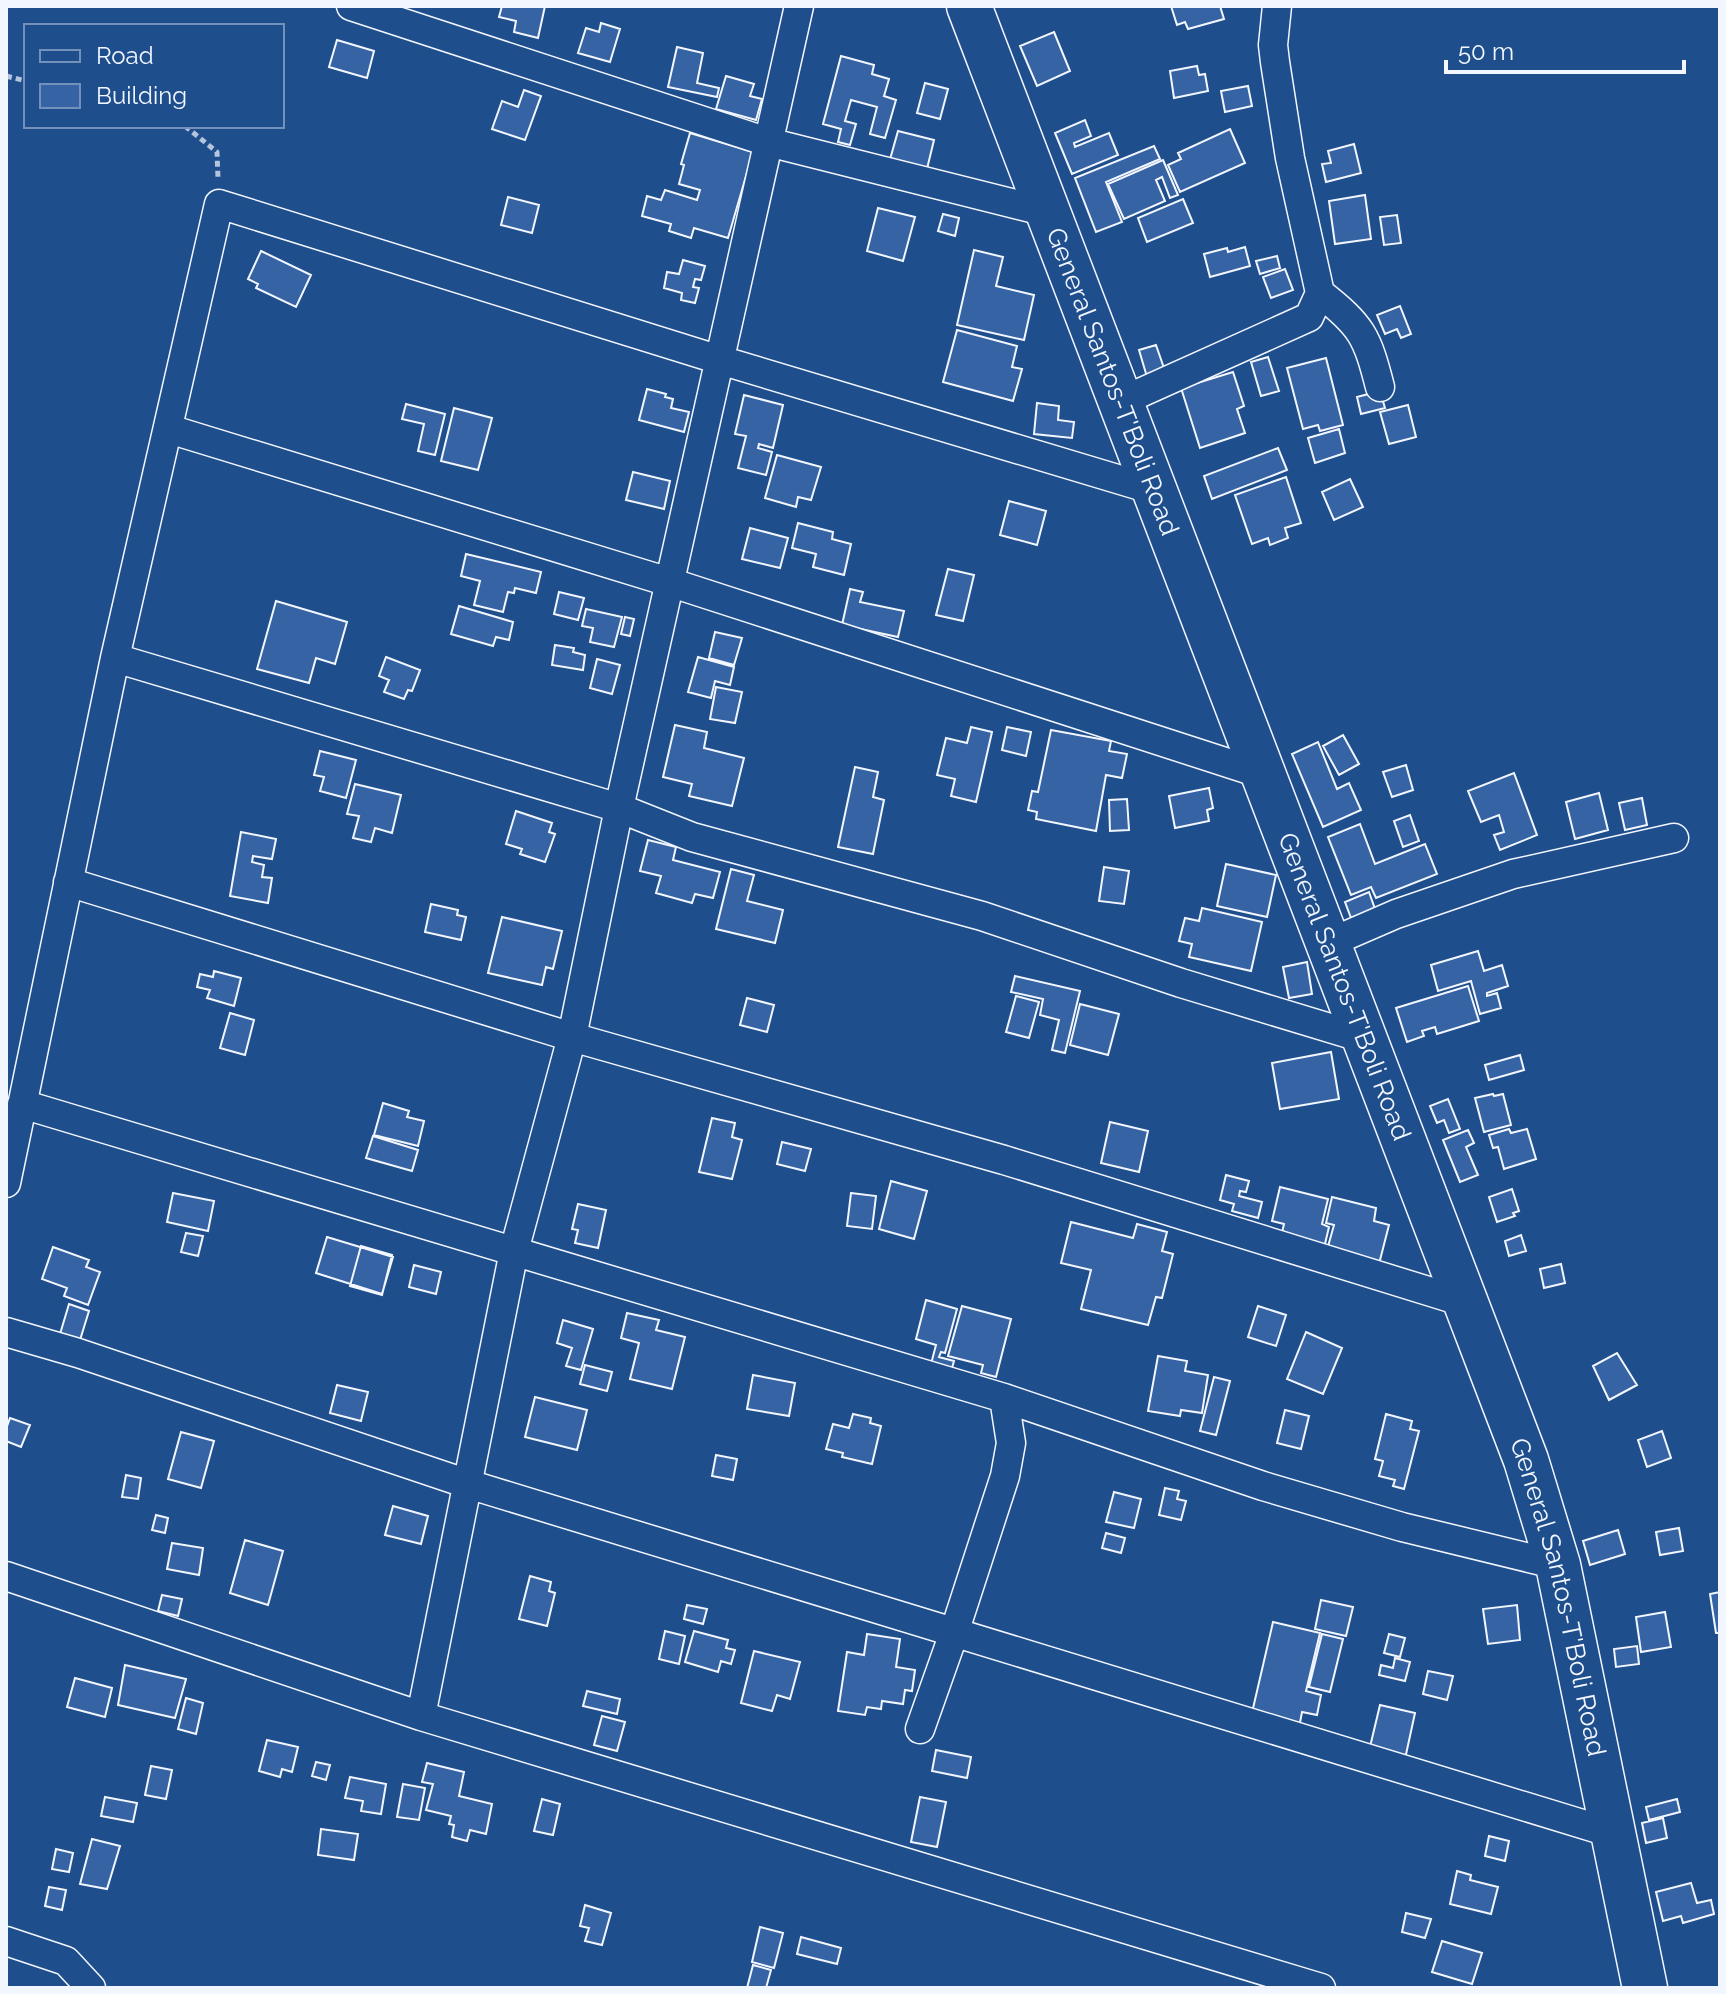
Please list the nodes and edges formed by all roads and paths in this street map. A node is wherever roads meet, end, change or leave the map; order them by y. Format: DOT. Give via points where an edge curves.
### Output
graph roads {
  1 [pos="351,6"];
  2 [pos="799,6"];
  3 [pos="969,6"];
  4 [pos="1277,6"];
  5 [pos="187,128"];
  6 [pos="768,142"];
  7 [pos="219,204"];
  8 [pos="1047,212"];
  9 [pos="1320,293"];
  10 [pos="720,360"];
  11 [pos="1380,387"];
  12 [pos="1120,402"];
  13 [pos="169,429"];
  14 [pos="1154,490"];
  15 [pos="669,582"];
  16 [pos="115,658"];
  17 [pos="1262,774"];
  18 [pos="619,808"];
  19 [pos="1674,838"];
  20 [pos="68,882"];
  21 [pos="1329,943"];
  22 [pos="572,1037"];
  23 [pos="1366,1039"];
  24 [pos="22,1104"];
  25 [pos="6,1183"];
  26 [pos="514,1251"];
  27 [pos="1467,1303"];
  28 [pos="6,1332"];
  29 [pos="1004,1398"];
  30 [pos="468,1484"];
  31 [pos="1558,1565"];
  32 [pos="6,1576"];
  33 [pos="954,1633"];
  34 [pos="421,1716"];
  35 [pos="920,1729"];
  36 [pos="1615,1834"];
  37 [pos="6,1941"];
  38 [pos="91,1988"];
  39 [pos="1321,1988"];
  40 [pos="1645,1988"];
  1 -- 6 [label="street"];
  2 -- 6 [label="street"];
  3 -- 8 [label="main road, General Santos-T'Boli Road"];
  4 -- 9 [label="street" via="1275,62"];
  5 -- 7 [label="path" via="217,152"];
  6 -- 8 [label="street"];
  6 -- 10 [label="street"];
  7 -- 10 [label="street"];
  7 -- 13 [label="street"];
  8 -- 12 [label="main road, General Santos-T'Boli Road"];
  9 -- 11 [label="street" via="1364,334"];
  9 -- 12 [label="street" via="1309,317"];
  10 -- 14 [label="street"];
  10 -- 15 [label="street"];
  12 -- 14 [label="main road, General Santos-T'Boli Road"];
  13 -- 15 [label="street"];
  13 -- 16 [label="street"];
  14 -- 17 [label="main road, General Santos-T'Boli Road"];
  15 -- 17 [label="street"];
  15 -- 18 [label="street"];
  16 -- 18 [label="street"];
  16 -- 20 [label="street"];
  17 -- 21 [label="main road, General Santos-T'Boli Road"];
  18 -- 22 [label="street"];
  18 -- 23 [label="street" via="692,837 982,916"];
  19 -- 21 [label="street" via="1513,874"];
  20 -- 22 [label="street"];
  20 -- 24 [label="street"];
  21 -- 23 [label="main road, General Santos-T'Boli Road"];
  22 -- 26 [label="street"];
  22 -- 27 [label="street" via="1004,1160"];
  23 -- 27 [label="main road, General Santos-T'Boli Road"];
  24 -- 25 [label="street"];
  24 -- 26 [label="street"];
  26 -- 29 [label="street"];
  26 -- 30 [label="street"];
  27 -- 31 [label="main road, General Santos-T'Boli Road" via="1526,1460"];
  28 -- 30 [label="street"];
  29 -- 31 [label="street" via="1263,1486"];
  29 -- 33 [label="street" via="1009,1458"];
  30 -- 33 [label="street"];
  30 -- 34 [label="street"];
  31 -- 36 [label="main road, General Santos-T'Boli Road"];
  32 -- 34 [label="street"];
  33 -- 35 [label="street"];
  33 -- 36 [label="street"];
  34 -- 39 [label="street"];
  36 -- 40 [label="main road, General Santos-T'Boli Road"];
  37 -- 38 [label="street" via="66,1961"];
}
